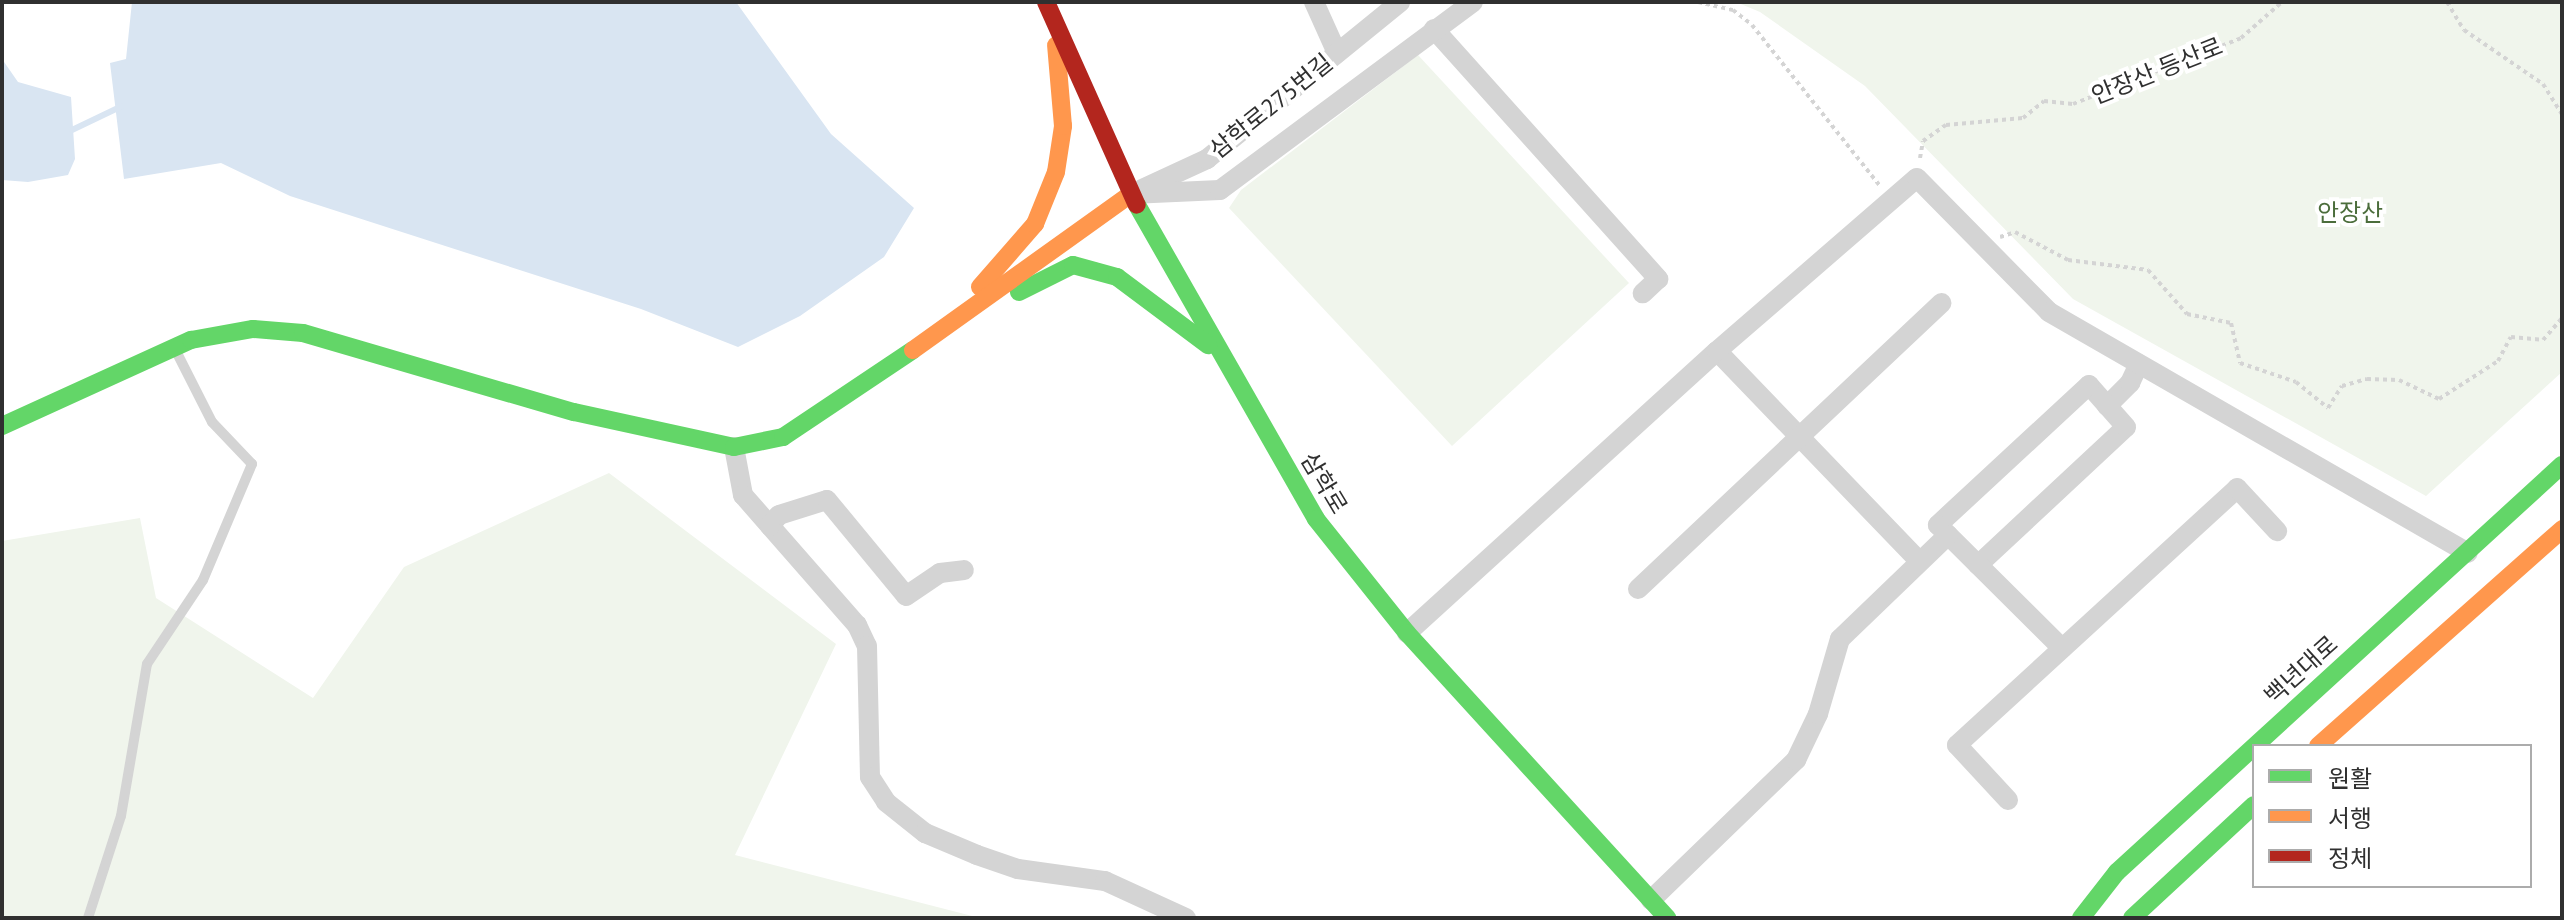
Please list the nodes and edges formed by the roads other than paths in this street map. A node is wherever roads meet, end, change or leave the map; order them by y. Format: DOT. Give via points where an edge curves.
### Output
graph roads {
  1 [pos="1314,2"];
  2 [pos="1400,2"];
  3 [pos="1473,2"];
  4 [pos="1050,10"];
  5 [pos="1434,29"];
  6 [pos="1337,53"];
  7 [pos="1131,194"];
  8 [pos="1643,293"];
  9 [pos="1942,303"];
  10 [pos="942,329"];
  11 [pos="174,347"];
  12 [pos="1717,351"];
  13 [pos="2139,364"];
  14 [pos="1229,366"];
  15 [pos="2107,406"];
  16 [pos="2,426"];
  17 [pos="1799,436"];
  18 [pos="734,447"];
  19 [pos="2562,465"];
  20 [pos="770,526"];
  21 [pos="2562,529"];
  22 [pos="2277,531"];
  23 [pos="1948,535"];
  24 [pos="2468,553"];
  25 [pos="1919,561"];
  26 [pos="1978,565"];
  27 [pos="964,570"];
  28 [pos="1638,589"];
  29 [pos="1407,633"];
  30 [pos="2062,648"];
  31 [pos="2258,744"];
  32 [pos="2320,744"];
  33 [pos="2252,749"];
  34 [pos="2008,800"];
  35 [pos="2252,807"];
  36 [pos="1651,900"];
  37 [pos="88,918"];
  38 [pos="1186,918"];
  39 [pos="1667,918"];
  40 [pos="2081,918"];
  41 [pos="2132,918"];
  1 -- 6 [label="street"];
  2 -- 6 [label="street, 삼학로275번길"];
  3 -- 5 [label="street"];
  4 -- 7 [label="street, 삼학로"];
  4 -- 10 [label="street" via="1063,126 1056,172 1035,224"];
  5 -- 7 [label="street" via="1220,190"];
  5 -- 8 [label="street" via="1658,279"];
  6 -- 7 [label="street, 삼학로275번길" via="1207,159"];
  7 -- 10 [label="street"];
  7 -- 14 [label="street, 삼학로"];
  9 -- 17 [label="street"];
  10 -- 14 [label="street" via="1073,265 1117,277 1145,293"];
  10 -- 18 [label="street" via="822,415 783,437"];
  11 -- 16 [label="street"];
  11 -- 18 [label="street" via="233,330 303,333 574,412"];
  11 -- 37 [label="lane" via="212,422 252,464 203,580 147,664 121,816"];
  12 -- 13 [label="street" via="1917,178 2049,312"];
  12 -- 17 [label="street"];
  12 -- 29 [label="street"];
  13 -- 15 [label="street" via="2130,383"];
  13 -- 24 [label="street"];
  14 -- 29 [label="street, 삼학로" via="1316,519"];
  15 -- 23 [label="street" via="2089,385 1938,525"];
  15 -- 26 [label="street" via="2126,427"];
  17 -- 25 [label="street"];
  17 -- 28 [label="street"];
  18 -- 20 [label="street" via="743,495"];
  19 -- 24 [label="street, 백년대로"];
  20 -- 27 [label="street" via="779,515 827,500 906,596 940,573"];
  20 -- 38 [label="street" via="857,625 867,646 870,777 903,818 977,855 1018,869 1105,881"];
  21 -- 32 [label="street"];
  22 -- 30 [label="street" via="2237,488"];
  23 -- 25 [label="street"];
  23 -- 26 [label="street"];
  24 -- 31 [label="street, 백년대로"];
  25 -- 36 [label="street" via="1840,639 1818,714 1796,760"];
  26 -- 30 [label="street"];
  29 -- 36 [label="street, 삼학로"];
  30 -- 34 [label="street" via="1957,745"];
  33 -- 40 [label="street, 백년대로" via="2117,872"];
  35 -- 41 [label="street"];
  36 -- 39 [label="street, 삼학로"];
}
